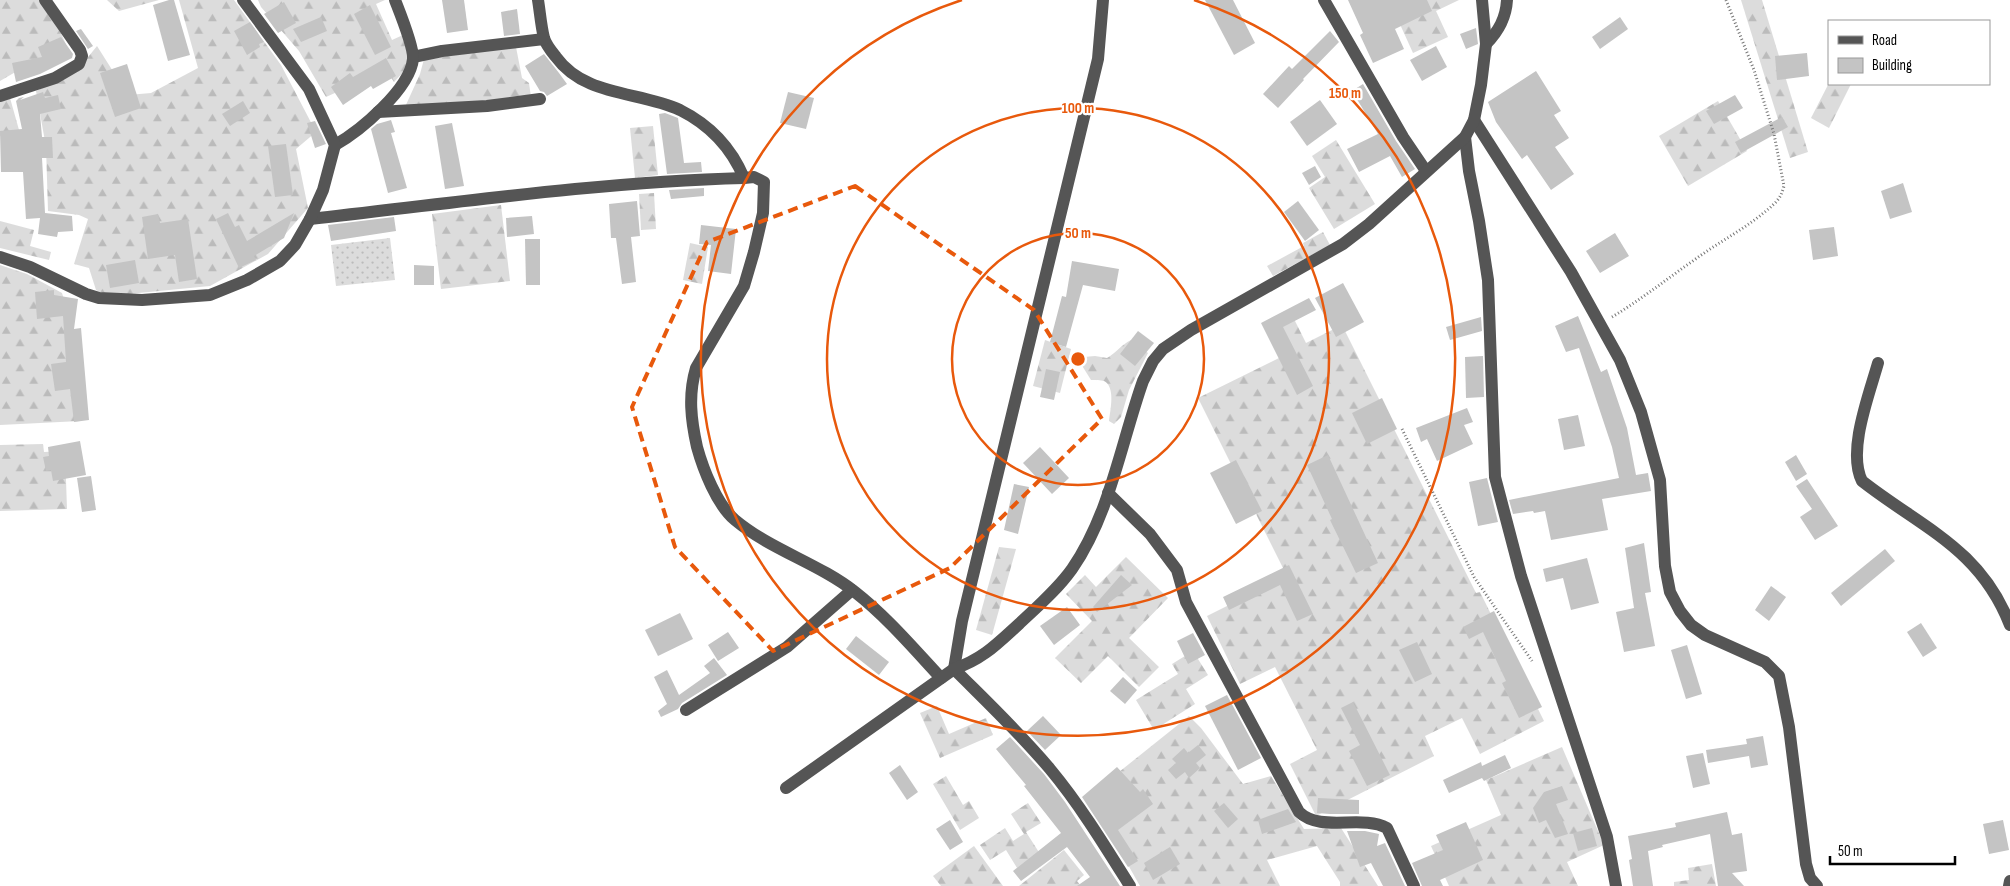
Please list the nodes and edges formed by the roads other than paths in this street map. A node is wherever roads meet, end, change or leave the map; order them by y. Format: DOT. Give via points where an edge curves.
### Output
graph roads {
  1 [pos="46,0"];
  2 [pos="243,0"];
  3 [pos="395,0"];
  4 [pos="538,0"];
  5 [pos="1103,0"];
  6 [pos="1324,0"];
  7 [pos="1482,0"];
  8 [pos="1507,0"];
  9 [pos="544,39"];
  10 [pos="1486,44"];
  11 [pos="413,57"];
  12 [pos="0,96"];
  13 [pos="540,99"];
  14 [pos="378,112"];
  15 [pos="1474,120"];
  16 [pos="1465,137"];
  17 [pos="335,145"];
  18 [pos="1426,172"];
  19 [pos="744,178"];
  20 [pos="310,219"];
  21 [pos="0,256"];
  22 [pos="1878,363"];
  23 [pos="1108,493"];
  24 [pos="852,590"];
  25 [pos="2010,625"];
  26 [pos="954,669"];
  27 [pos="941,678"];
  28 [pos="686,710"];
  29 [pos="786,788"];
  30 [pos="2010,881"];
  31 [pos="1130,886"];
  32 [pos="1414,886"];
  33 [pos="1616,886"];
  34 [pos="1817,886"];
  35 [pos="2009,886"];
  1 -- 12 [label="lane" via="80,50 79,64 55,78"];
  2 -- 17 [label="lane" via="309,89"];
  3 -- 11 [label="lane"];
  4 -- 9 [label="lane"];
  5 -- 26 [label="lane" via="1098,59 962,621"];
  6 -- 18 [label="lane"];
  7 -- 10 [label="lane"];
  8 -- 10 [label="lane" via="1501,27"];
  9 -- 11 [label="lane"];
  9 -- 19 [label="lane" via="564,67 577,77 594,86 679,110 713,131 731,151"];
  10 -- 15 [label="lane"];
  11 -- 14 [label="lane" via="408,74"];
  13 -- 14 [label="lane" via="486,106"];
  14 -- 17 [label="lane"];
  15 -- 16 [label="lane"];
  15 -- 34 [label="lane" via="1571,272 1620,360 1641,412 1660,480 1666,566 1670,592 1676,605 1691,625 1705,635 1765,662 1779,676 1789,727 1806,864 1810,878"];
  16 -- 18 [label="lane"];
  16 -- 33 [label="lane" via="1488,280 1497,485 1521,576 1607,837"];
  17 -- 20 [label="lane" via="323,190"];
  18 -- 23 [label="lane" via="1343,244 1163,349 1143,381"];
  19 -- 20 [label="lane" via="505,196"];
  19 -- 24 [label="lane" via="754,177 764,182 763,213 744,286 696,368 692,382 691,411 702,466 734,520"];
  20 -- 21 [label="lane" via="295,245 280,261 247,280 210,295 142,300 99,298"];
  22 -- 25 [label="lane" via="1860,435 1857,469 1862,482 1958,549 1980,572"];
  23 -- 26 [label="lane" via="1081,554 1065,578 983,656"];
  23 -- 32 [label="lane" via="1150,534 1177,570 1186,602 1298,812 1315,821 1374,822 1387,828"];
  24 -- 27 [label="lane"];
  24 -- 28 [label="lane" via="787,647"];
  26 -- 27 [label="lane"];
  26 -- 31 [label="lane" via="1051,770"];
  27 -- 29 [label="lane"];
  30 -- 35 [label="lane"];
}
